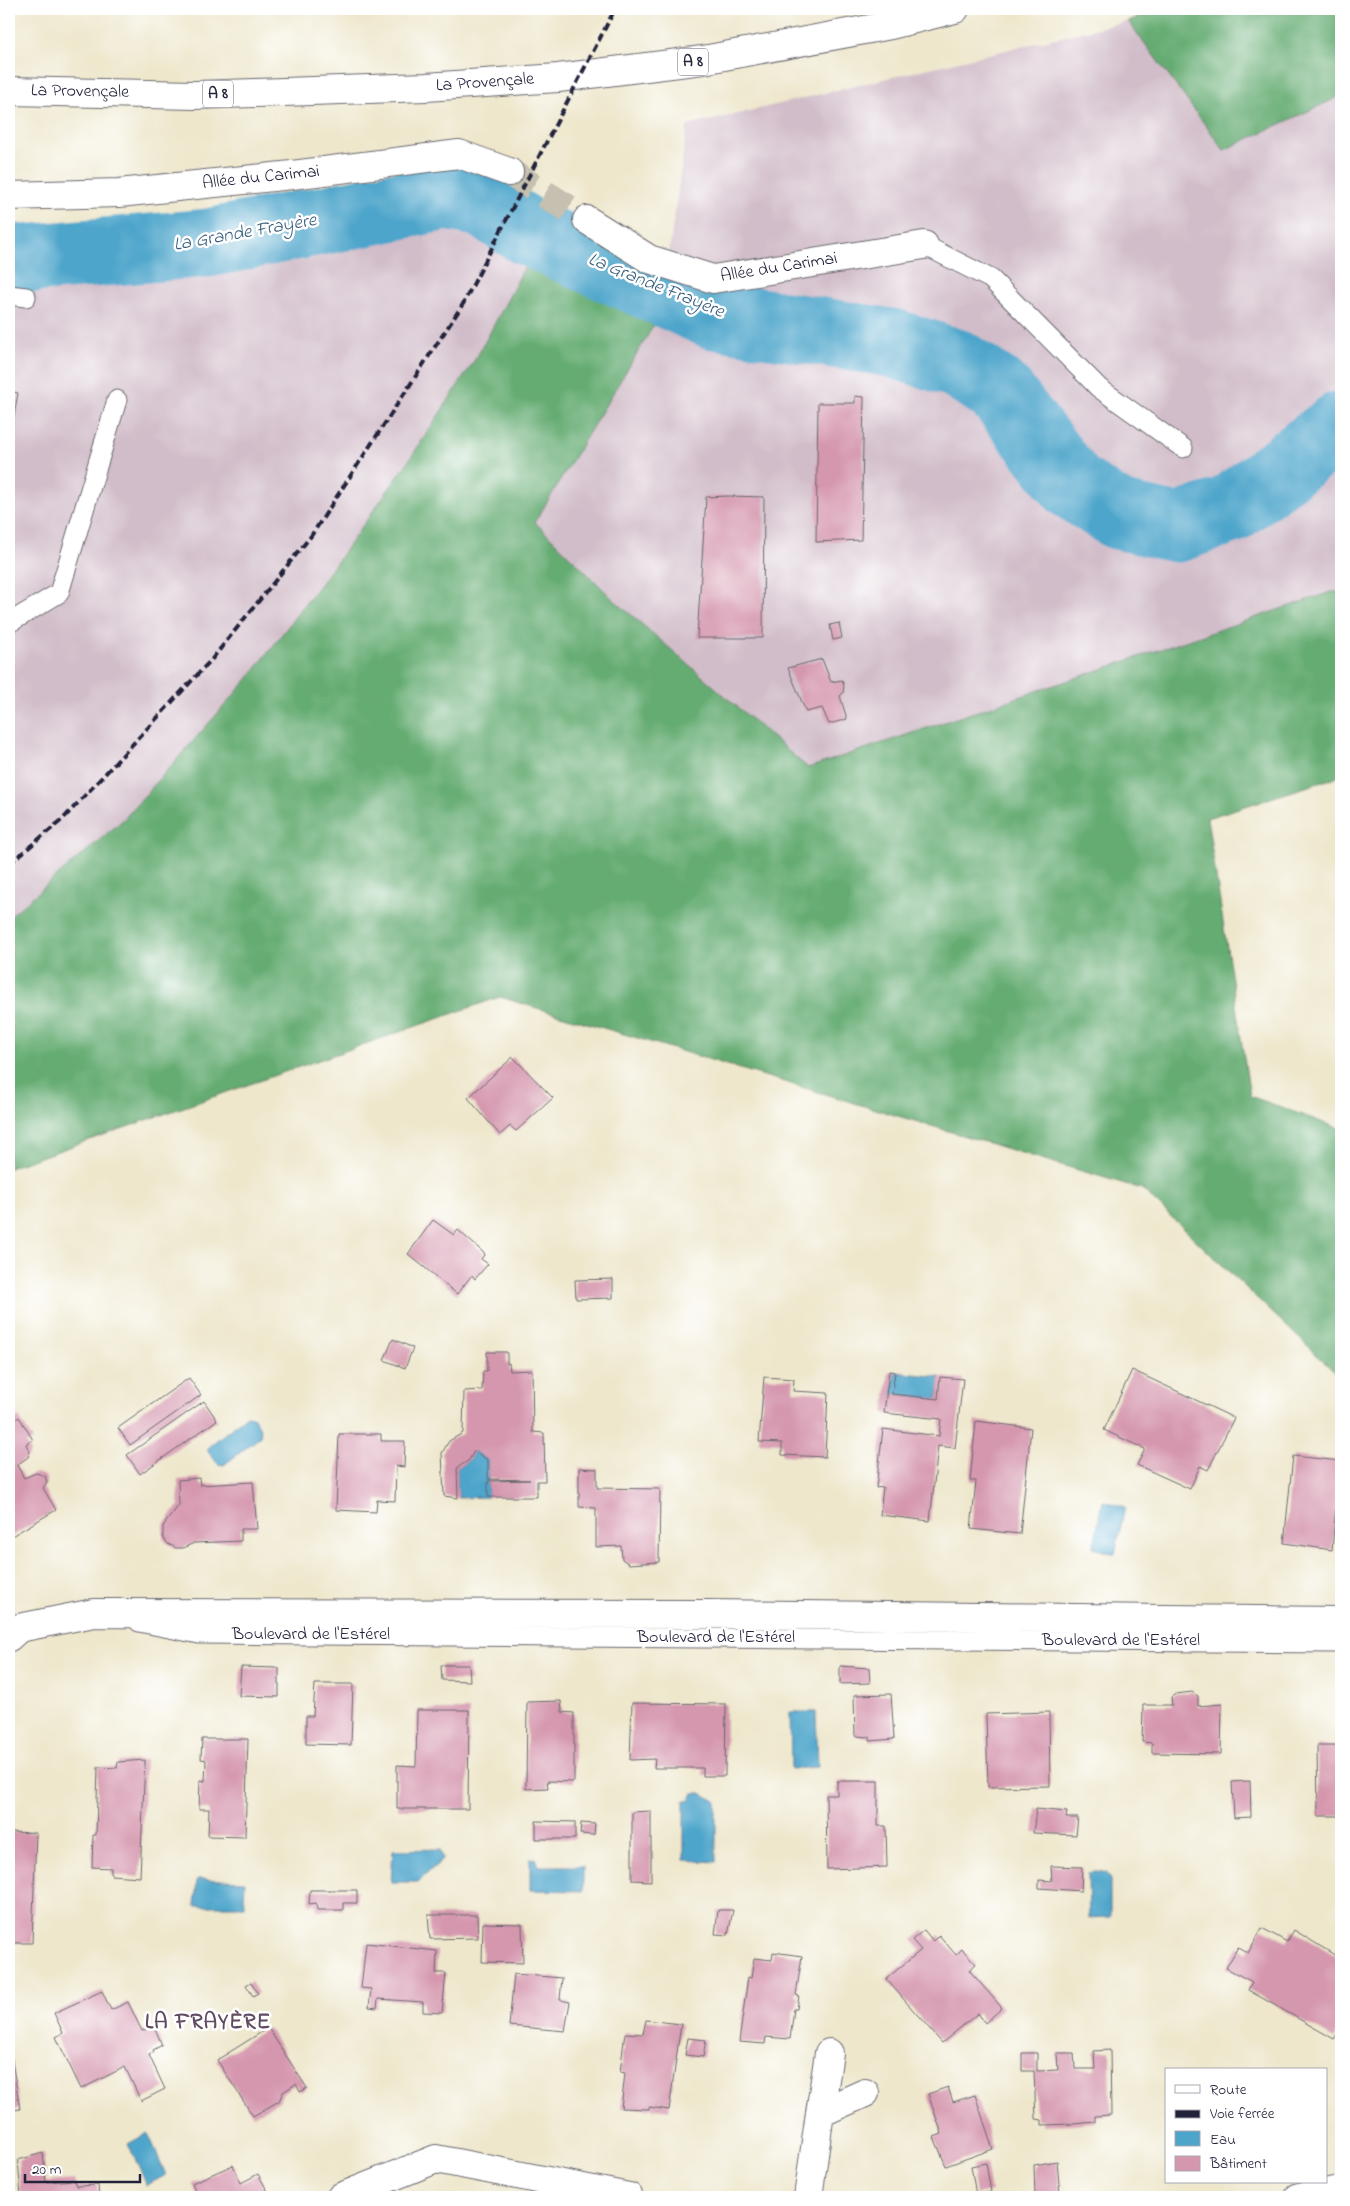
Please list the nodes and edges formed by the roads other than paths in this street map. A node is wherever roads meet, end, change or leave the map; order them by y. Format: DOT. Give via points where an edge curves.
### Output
graph roads {
  1 [pos="955,9"];
  2 [pos="9,91"];
  3 [pos="508,172"];
  4 [pos="9,196"];
  5 [pos="587,220"];
  6 [pos="924,245"];
  7 [pos="117,400"];
  8 [pos="1183,448"];
  9 [pos="9,623"];
  10 [pos="94,1613"];
  11 [pos="1341,1621"];
  12 [pos="9,1637"];
  13 [pos="1341,1643"];
  14 [pos="829,2053"];
  15 [pos="865,2093"];
  16 [pos="820,2114"];
  17 [pos="1341,2190"];
  18 [pos="340,2197"];
  19 [pos="629,2197"];
  20 [pos="808,2197"];
  21 [pos="1299,2197"];
  1 -- 2 [label="main road, La Provençale / A 8" via="891,25 702,60 558,78 426,87 195,95"];
  3 -- 4 [label="main road, Allée du Carimai" via="459,154 119,193"];
  5 -- 6 [label="main road, Allée du Carimai" via="649,259 713,280"];
  6 -- 8 [label="lane" via="991,279 1099,388"];
  7 -- 9 [label="lane" via="59,593"];
  10 -- 11 [label="main road, Boulevard de l'Estérel" via="713,1614"];
  10 -- 12 [label="main road, Boulevard de l'Estérel" via="19,1628"];
  10 -- 13 [label="lane, Boulevard de l'Estérel" via="200,1634"];
  14 -- 16 [label="main road"];
  15 -- 16 [label="main road"];
  16 -- 20 [label="main road"];
  17 -- 21 [label="main road"];
  18 -- 19 [label="main road" via="436,2159"];
}
